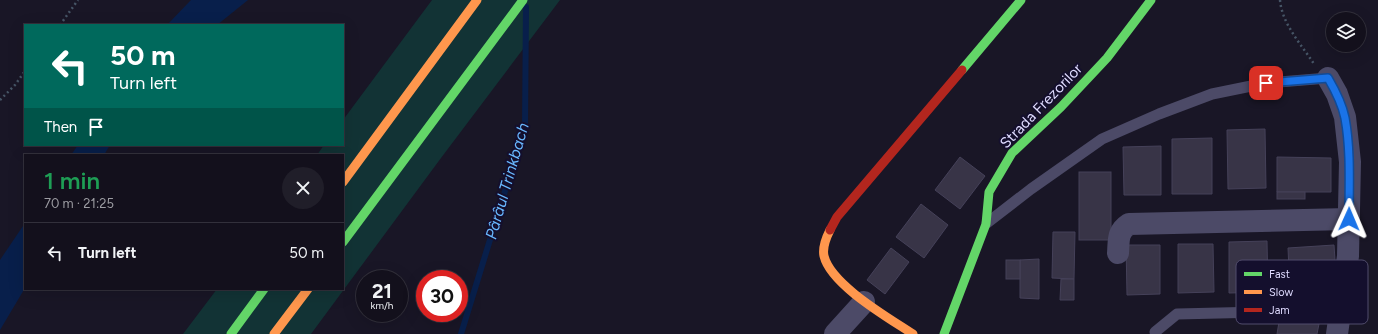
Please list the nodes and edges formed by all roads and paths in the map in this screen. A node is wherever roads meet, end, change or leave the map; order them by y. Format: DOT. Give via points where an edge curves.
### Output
graph roads {
  1 [pos="78,0"];
  2 [pos="476,0"];
  3 [pos="523,0"];
  4 [pos="1021,0"];
  5 [pos="1151,0"];
  6 [pos="1280,0"];
  7 [pos="61,24"];
  8 [pos="24,73"];
  9 [pos="1328,78"];
  10 [pos="0,100"];
  11 [pos="344,181"];
  12 [pos="1349,219"];
  13 [pos="986,224"];
  14 [pos="344,241"];
  15 [pos="1118,253"];
  16 [pos="1347,260"];
  17 [pos="263,290"];
  18 [pos="307,290"];
  19 [pos="864,302"];
  20 [pos="1236,313"];
  21 [pos="1338,324"];
  22 [pos="1155,332"];
  23 [pos="910,333"];
  24 [pos="231,334"];
  25 [pos="274,334"];
  26 [pos="835,334"];
  27 [pos="944,334"];
  28 [pos="1337,334"];
  1 -- 7 [label="path"];
  2 -- 11 [label="main road"];
  3 -- 14 [label="main road"];
  4 -- 19 [label="main road" via="837,217 825,237 824,256 831,271"];
  5 -- 13 [label="main road, Strada Frezorilor" via="1107,58 1061,107 1012,153 989,192"];
  6 -- 9 [label="path" via="1288,27 1318,69"];
  8 -- 10 [label="path"];
  9 -- 12 [label="street" via="1345,117 1350,162"];
  9 -- 13 [label="lane" via="1266,83 1212,94 1102,138"];
  12 -- 15 [label="street" via="1129,224 1122,228"];
  12 -- 16 [label="street"];
  13 -- 27 [label="main road, Strada Frezorilor"];
  17 -- 24 [label="main road"];
  18 -- 25 [label="main road"];
  19 -- 23 [label="main road"];
  19 -- 26 [label="street"];
  20 -- 22 [label="lane" via="1177,314"];
  21 -- 28 [label="street"];
}
